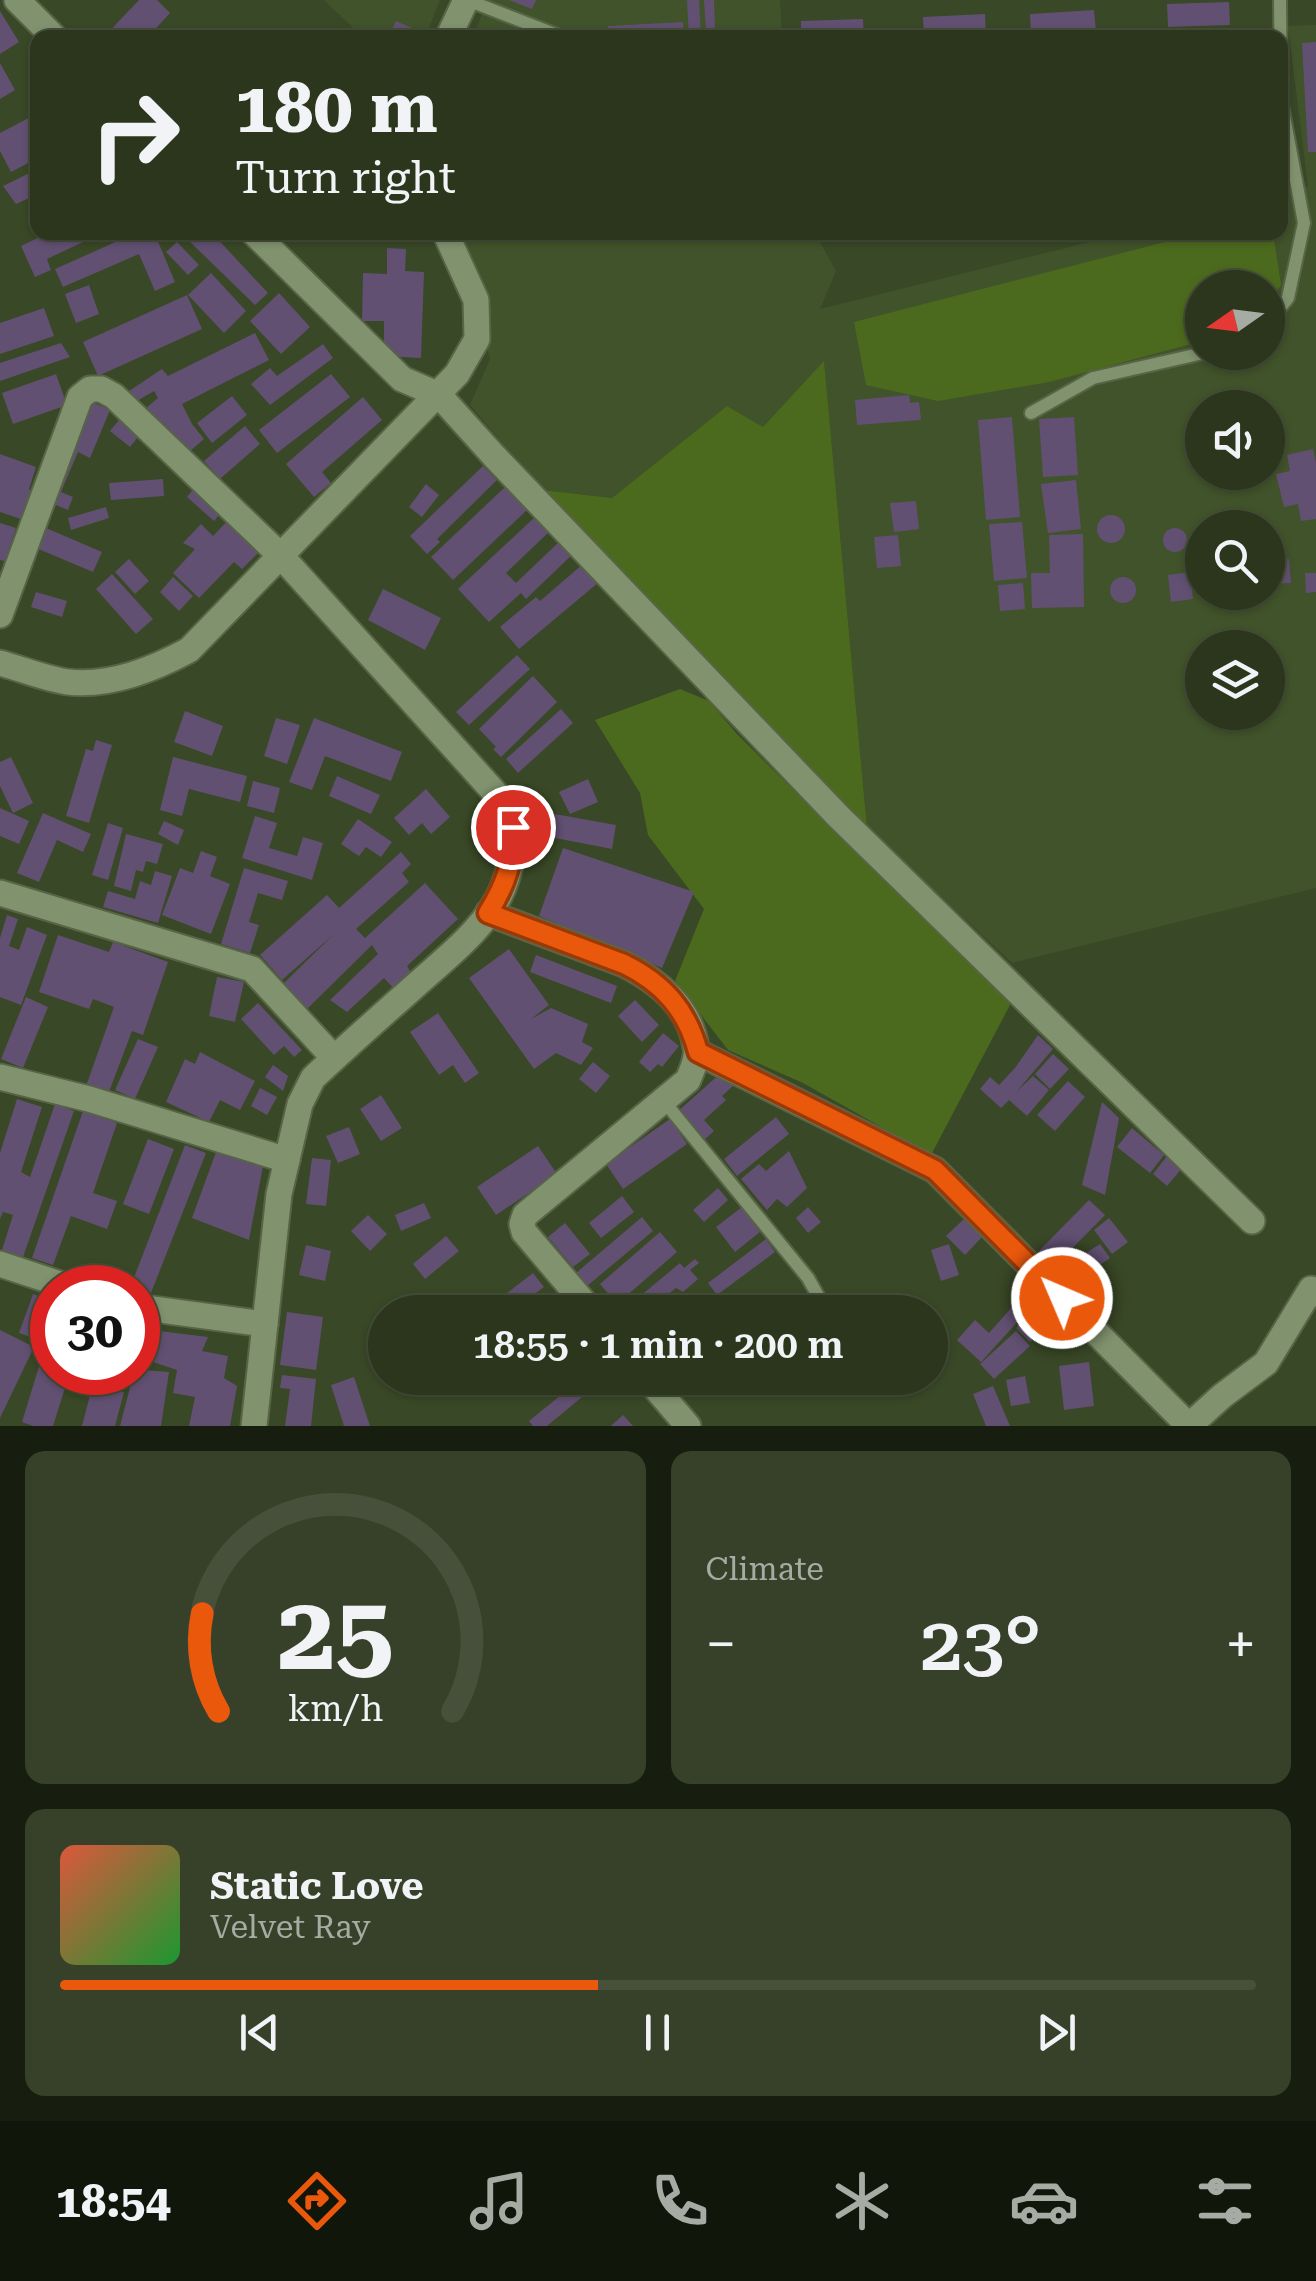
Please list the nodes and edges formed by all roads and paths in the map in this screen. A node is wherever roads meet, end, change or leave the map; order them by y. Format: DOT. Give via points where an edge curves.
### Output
graph roads {
  1 [pos="18,0"];
  2 [pos="466,0"];
  3 [pos="1280,0"];
  4 [pos="48,30"];
  5 [pos="452,30"];
  6 [pos="544,30"];
  7 [pos="1280,30"];
  8 [pos="1288,137"];
  9 [pos="262,240"];
  10 [pos="448,240"];
  11 [pos="1285,302"];
  12 [pos="1185,357"];
  13 [pos="439,395"];
  14 [pos="1031,413"];
  15 [pos="281,556"];
  16 [pos="0,615"];
  17 [pos="0,663"];
  18 [pos="0,893"];
  19 [pos="488,913"];
  20 [pos="698,1052"];
  21 [pos="334,1058"];
  22 [pos="0,1077"];
  23 [pos="664,1100"];
  24 [pos="287,1160"];
  25 [pos="1252,1220"];
  26 [pos="0,1264"];
  27 [pos="30,1274"];
  28 [pos="1316,1294"];
  29 [pos="577,1295"];
  30 [pos="818,1295"];
  31 [pos="160,1310"];
  32 [pos="265,1324"];
  33 [pos="662,1395"];
  34 [pos="254,1426"];
  35 [pos="688,1426"];
  36 [pos="1189,1426"];
  1 -- 4 [label="street"];
  2 -- 5 [label="street"];
  2 -- 6 [label="lane"];
  3 -- 7 [label="lane"];
  8 -- 11 [label="lane" via="1304,223"];
  9 -- 13 [label="street" via="402,379"];
  10 -- 13 [label="street" via="476,300 477,339"];
  12 -- 14 [label="lane" via="1093,378"];
  13 -- 15 [label="street"];
  13 -- 25 [label="street" via="838,816"];
  15 -- 16 [label="street" via="114,396 90,389 80,397"];
  15 -- 17 [label="street" via="189,650 156,668 69,682"];
  15 -- 19 [label="street" via="506,805 514,848"];
  18 -- 21 [label="street" via="252,969"];
  19 -- 20 [label="street" via="644,974 676,1002"];
  19 -- 21 [label="street"];
  20 -- 23 [label="street" via="688,1080"];
  20 -- 36 [label="street" via="935,1170"];
  21 -- 24 [label="street" via="312,1078 300,1104"];
  22 -- 24 [label="street"];
  23 -- 29 [label="street" via="525,1215 522,1224 532,1243"];
  23 -- 30 [label="lane"];
  24 -- 32 [label="street"];
  26 -- 27 [label="street"];
  28 -- 36 [label="street" via="1311,1289 1266,1364"];
  31 -- 32 [label="street"];
  32 -- 34 [label="street"];
  33 -- 35 [label="street"];
}
